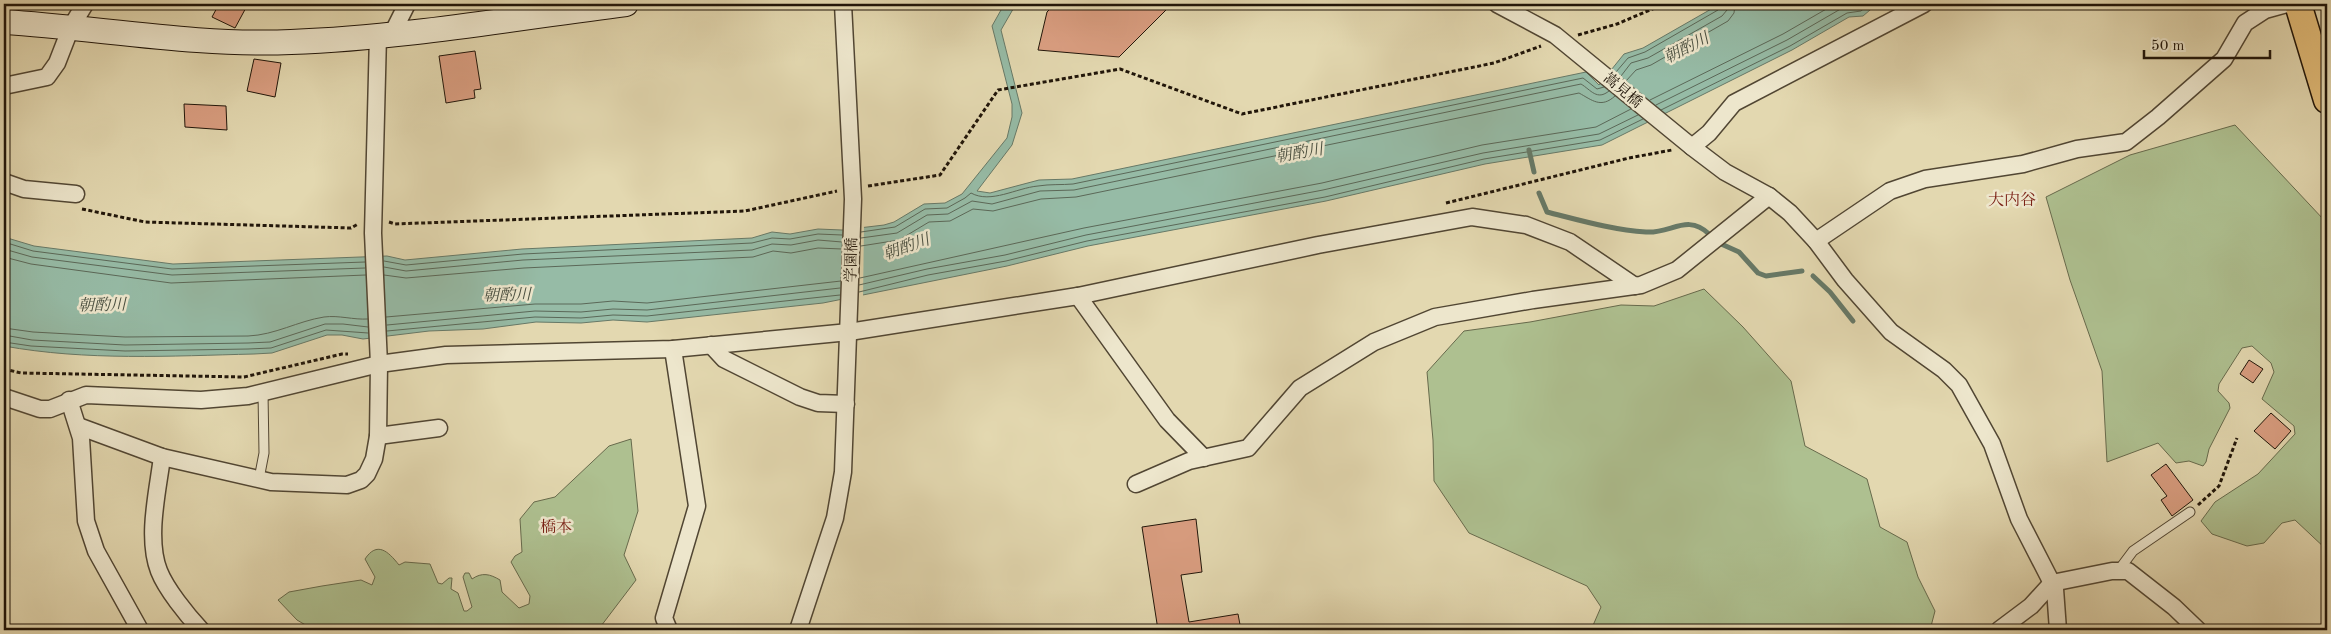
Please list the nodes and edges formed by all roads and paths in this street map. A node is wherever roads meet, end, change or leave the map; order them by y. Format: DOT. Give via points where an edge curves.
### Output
graph roads {
  1 [pos="85,4"];
  2 [pos="407,4"];
  3 [pos="626,4"];
  4 [pos="844,4"];
  5 [pos="1498,4"];
  6 [pos="1664,4"];
  7 [pos="1924,4"];
  8 [pos="2287,4"];
  9 [pos="2298,4"];
  10 [pos="4,22"];
  11 [pos="71,27"];
  12 [pos="385,34"];
  13 [pos="1565,42"];
  14 [pos="4,86"];
  15 [pos="2327,100"];
  16 [pos="1692,148"];
  17 [pos="4,182"];
  18 [pos="852,194"];
  19 [pos="1769,196"];
  20 [pos="77,201"];
  21 [pos="1446,203"];
  22 [pos="373,216"];
  23 [pos="1816,241"];
  24 [pos="1635,286"];
  25 [pos="1078,296"];
  26 [pos="849,327"];
  27 [pos="711,345"];
  28 [pos="673,349"];
  29 [pos="378,358"];
  30 [pos="4,369"];
  31 [pos="263,393"];
  32 [pos="4,398"];
  33 [pos="69,400"];
  34 [pos="846,404"];
  35 [pos="78,426"];
  36 [pos="439,428"];
  37 [pos="378,436"];
  38 [pos="2237,438"];
  39 [pos="162,457"];
  40 [pos="1204,458"];
  41 [pos="259,479"];
  42 [pos="1136,484"];
  43 [pos="2190,512"];
  44 [pos="2118,571"];
  45 [pos="2052,583"];
  46 [pos="140,630"];
  47 [pos="201,630"];
  48 [pos="669,630"];
  49 [pos="798,630"];
  50 [pos="2000,630"];
  51 [pos="2058,630"];
  52 [pos="2198,630"];
  1 -- 11 [label="street"];
  2 -- 12 [label="street"];
  3 -- 12 [label="street"];
  4 -- 18 [label="street, 学園橋"];
  5 -- 13 [label="street, 嵩見橋"];
  6 -- 13 [label="path"];
  7 -- 16 [label="street" via="1734,103"];
  8 -- 23 [label="street" via="2265,10 2245,23 2224,59 2126,142 2077,149 2023,164 1925,179 1890,191"];
  9 -- 15 [label="main road"];
  10 -- 11 [label="street"];
  11 -- 12 [label="street" via="234,42 291,42"];
  11 -- 14 [label="street" via="57,63 47,76"];
  12 -- 22 [label="street"];
  13 -- 16 [label="street, 嵩見橋"];
  13 -- 18 [label="path" via="1494,63 1242,114 1120,69 998,90 940,175"];
  16 -- 19 [label="street, 嵩見橋" via="1725,172"];
  16 -- 21 [label="path" via="1629,158"];
  17 -- 20 [label="street"];
  18 -- 22 [label="path" via="745,212 395,224"];
  18 -- 26 [label="street, 学園橋"];
  19 -- 23 [label="street, 嵩見橋"];
  19 -- 24 [label="street" via="1677,270"];
  20 -- 22 [label="path" via="144,222 350,228"];
  22 -- 29 [label="street"];
  23 -- 45 [label="street, 嵩見橋" via="1891,332 1944,370 1959,385 1992,444 2019,519"];
  24 -- 25 [label="street" via="1570,242 1526,225 1472,217 1318,245"];
  24 -- 40 [label="street" via="1435,317 1374,342 1300,388 1248,448"];
  25 -- 26 [label="street"];
  25 -- 40 [label="street" via="1166,420"];
  26 -- 27 [label="street"];
  26 -- 34 [label="street, 学園橋"];
  27 -- 28 [label="street"];
  27 -- 34 [label="street" via="724,359 800,398 818,403"];
  28 -- 29 [label="street"];
  28 -- 48 [label="street" via="697,506 664,618"];
  29 -- 30 [label="path" via="342,354 244,376 21,373"];
  29 -- 31 [label="street"];
  29 -- 37 [label="street"];
  31 -- 33 [label="street" via="202,400 86,395"];
  31 -- 41 [label="lane" via="264,453"];
  32 -- 33 [label="street" via="40,409 50,409"];
  33 -- 35 [label="street"];
  34 -- 49 [label="street, 学園橋" via="841,495"];
  35 -- 39 [label="street"];
  35 -- 46 [label="street" via="86,522 96,551"];
  36 -- 37 [label="street"];
  37 -- 41 [label="street" via="367,474 354,484"];
  38 -- 43 [label="path" via="2219,486"];
  39 -- 41 [label="street"];
  39 -- 47 [label="street" via="154,519 159,570"];
  40 -- 42 [label="street" via="1189,461"];
  43 -- 44 [label="lane" via="2133,551"];
  44 -- 45 [label="street"];
  44 -- 52 [label="street" via="2128,571"];
  45 -- 50 [label="street" via="2031,606"];
  45 -- 51 [label="street, 嵩見橋" via="2058,606"];
}
